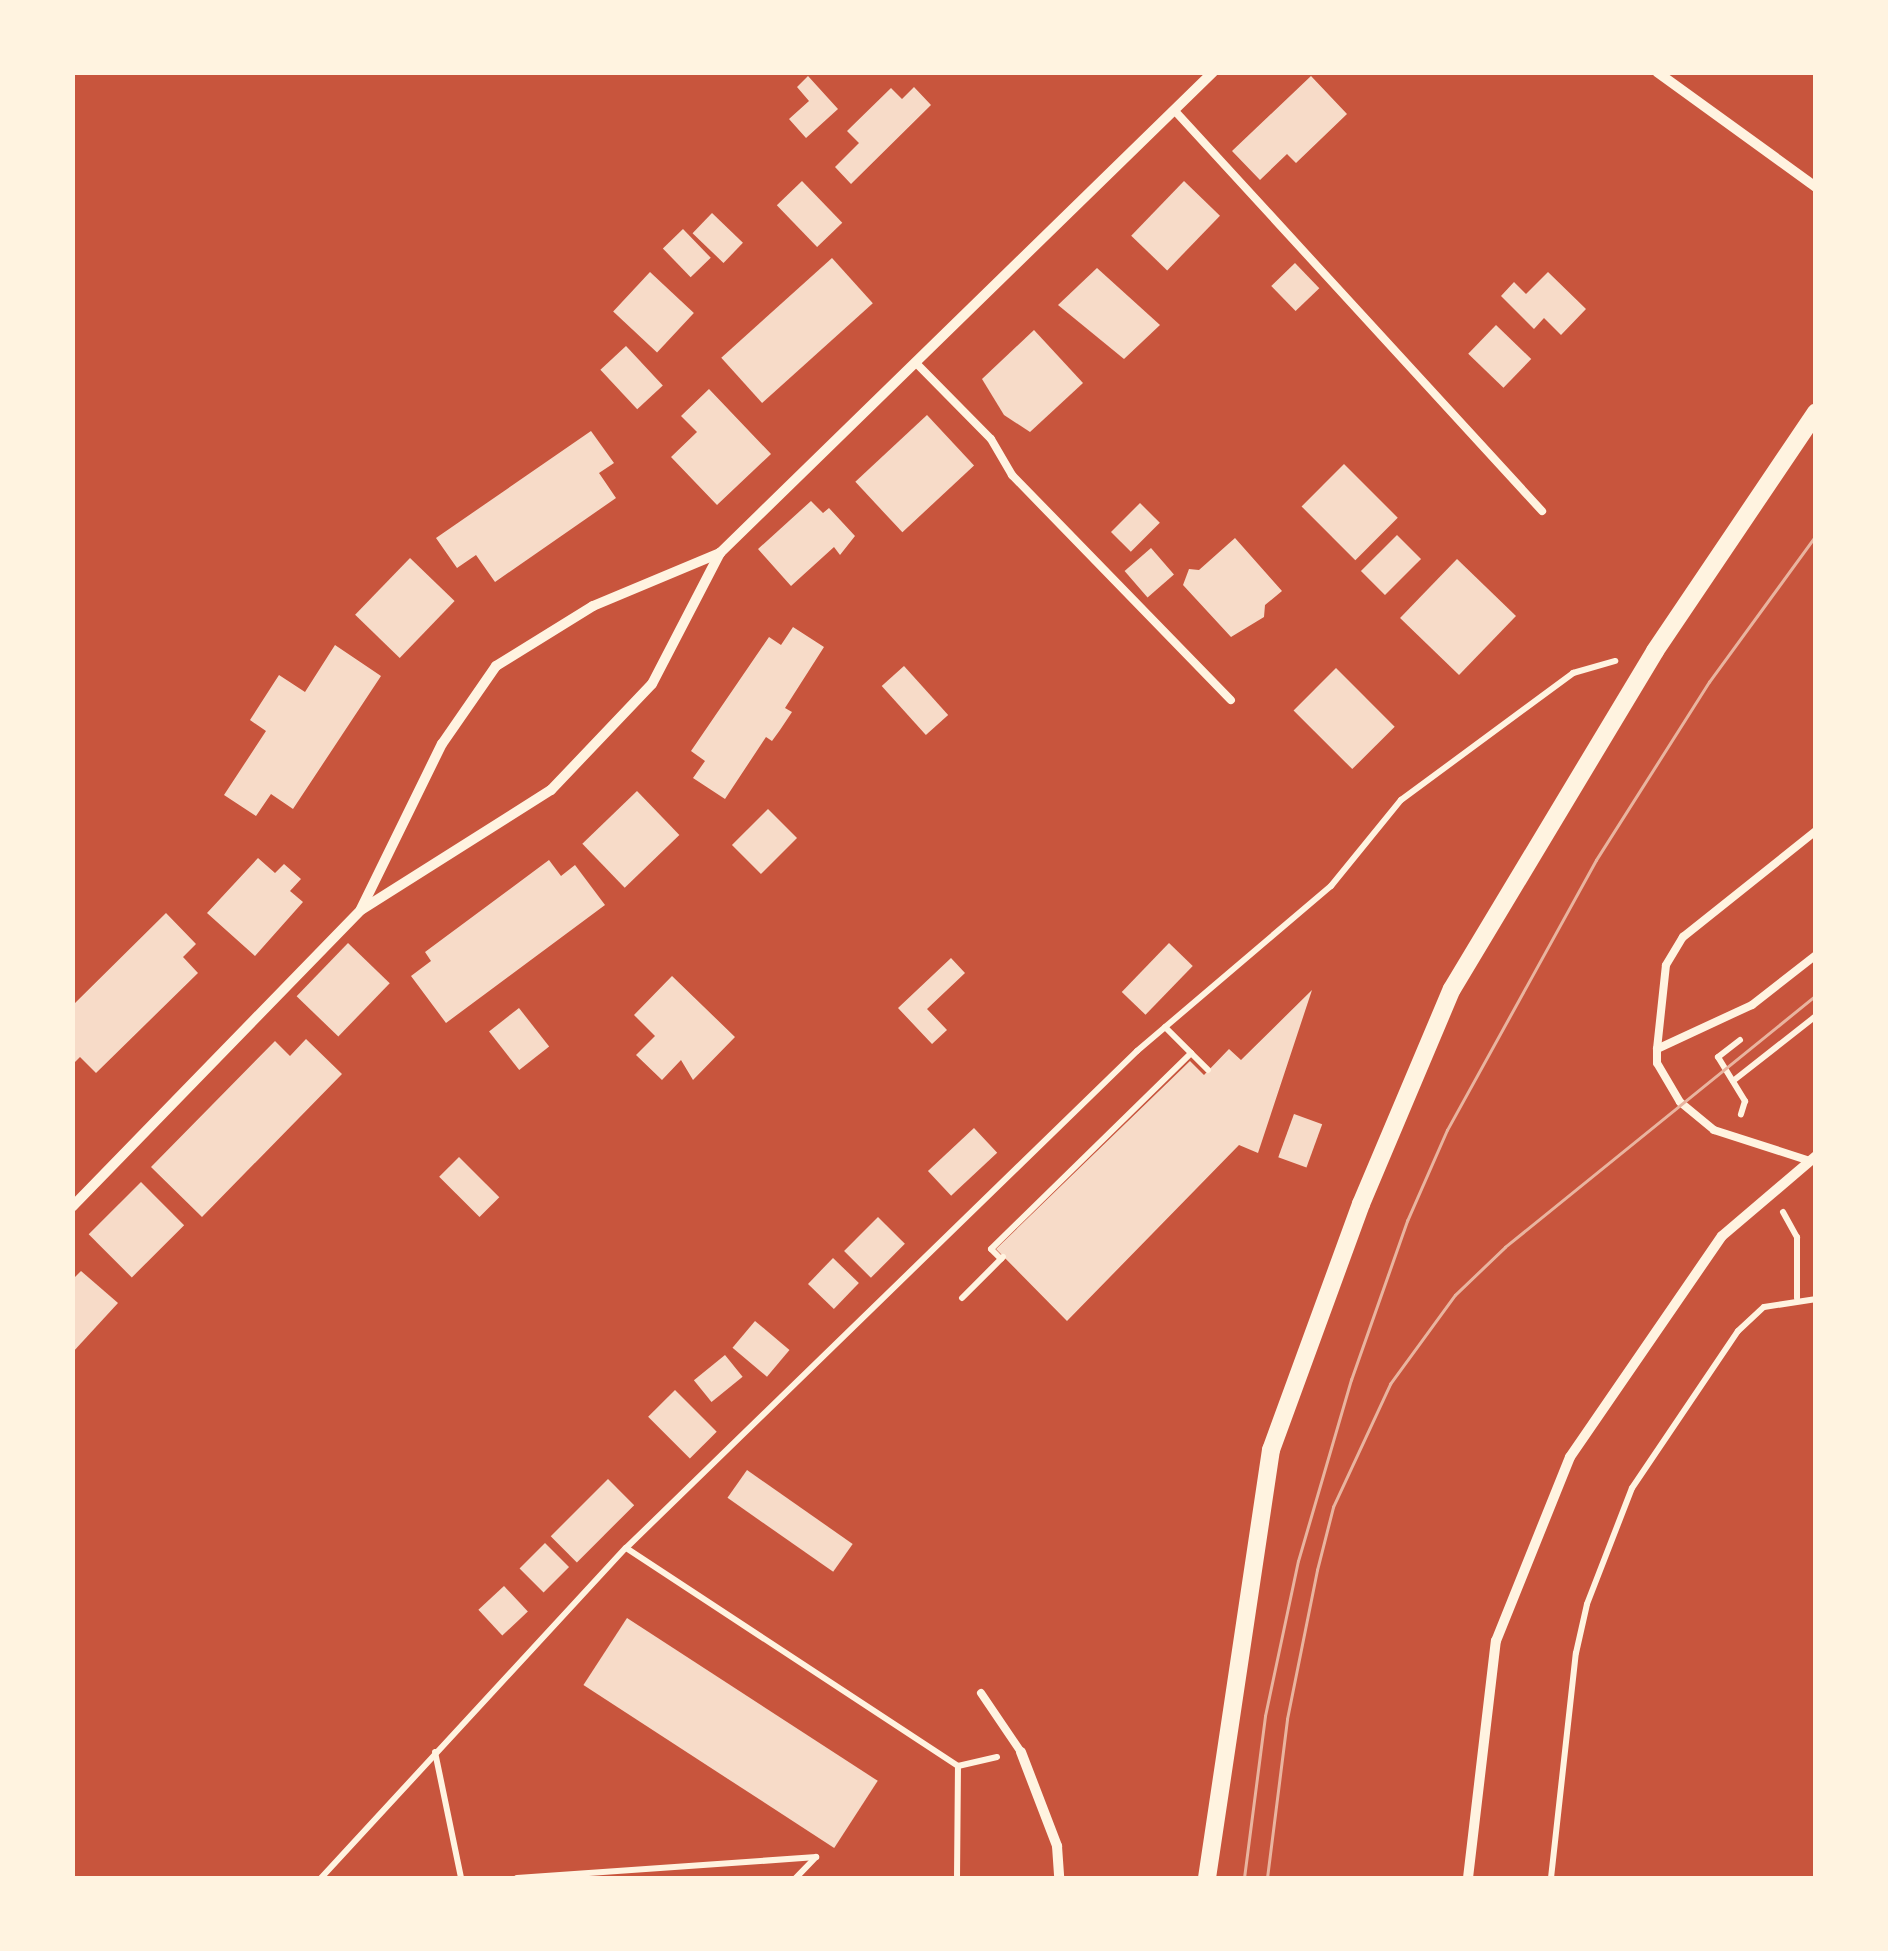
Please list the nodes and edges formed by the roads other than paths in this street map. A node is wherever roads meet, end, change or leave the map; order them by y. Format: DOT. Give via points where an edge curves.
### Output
graph roads {
  1 [pos="1213,72"];
  2 [pos="1657,72"];
  3 [pos="1175,111"];
  4 [pos="1816,187"];
  5 [pos="917,364"];
  6 [pos="1816,412"];
  7 [pos="1542,512"];
  8 [pos="720,553"];
  9 [pos="1231,700"];
  10 [pos="1816,831"];
  11 [pos="361,910"];
  12 [pos="1816,954"];
  13 [pos="1657,1048"];
  14 [pos="1814,1160"];
  15 [pos="72,1207"];
  16 [pos="980,1693"];
  17 [pos="1020,1752"];
  18 [pos="1059,1878"];
  19 [pos="1207,1878"];
  20 [pos="1468,1878"];
  1 -- 3 [label="street"];
  2 -- 4 [label="street"];
  3 -- 5 [label="street"];
  3 -- 7 [label="lane"];
  5 -- 8 [label="street"];
  5 -- 9 [label="lane" via="991,439 1012,474"];
  6 -- 19 [label="street" via="1655,651 1452,989 1361,1204 1277,1434"];
  8 -- 11 [label="street" via="652,684 551,790"];
  8 -- 11 [label="street" via="593,606 496,666 442,744"];
  10 -- 13 [label="lane" via="1683,937 1666,965"];
  11 -- 15 [label="street"];
  12 -- 13 [label="lane" via="1752,1005"];
  13 -- 14 [label="lane" via="1657,1063 1680,1102 1714,1130"];
  14 -- 20 [label="street" via="1722,1236 1570,1456 1496,1642"];
  16 -- 17 [label="lane"];
  17 -- 18 [label="street" via="1057,1846"];
}
